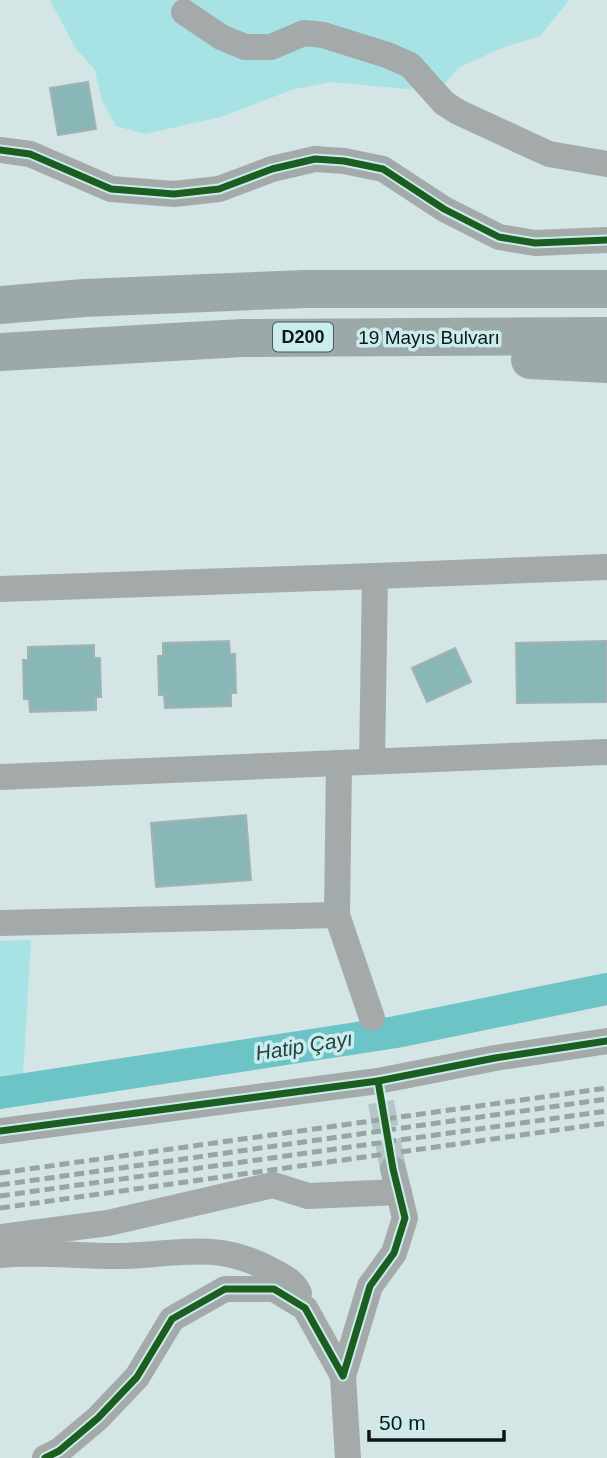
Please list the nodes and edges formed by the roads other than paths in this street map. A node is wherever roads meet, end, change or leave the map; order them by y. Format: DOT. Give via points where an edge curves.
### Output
graph roads {
  1 [pos="184,12"];
  2 [pos="0,150"];
  3 [pos="607,164"];
  4 [pos="607,240"];
  5 [pos="607,265"];
  6 [pos="305,289"];
  7 [pos="607,289"];
  8 [pos="0,304"];
  9 [pos="607,336"];
  10 [pos="242,338"];
  11 [pos="0,352"];
  12 [pos="607,364"];
  13 [pos="607,567"];
  14 [pos="375,576"];
  15 [pos="0,589"];
  16 [pos="607,752"];
  17 [pos="372,761"];
  18 [pos="339,763"];
  19 [pos="0,777"];
  20 [pos="337,915"];
  21 [pos="0,923"];
  22 [pos="372,1018"];
  23 [pos="607,1041"];
  24 [pos="0,1131"];
  25 [pos="0,1237"];
  26 [pos="0,1255"];
  27 [pos="305,1308"];
  28 [pos="343,1376"];
  29 [pos="45,1458"];
  30 [pos="348,1458"];
  1 -- 3 [label="street" via="245,47 271,47 304,33 387,55 410,65 458,112 549,154"];
  2 -- 4 [label="street" via="30,154 111,189 174,194 219,189 315,159 344,161 383,170 499,237 535,243"];
  5 -- 6 [label="highway"];
  6 -- 7 [label="highway"];
  6 -- 8 [label="highway"];
  9 -- 10 [label="highway, 19 Mayıs Bulvarı / D200"];
  10 -- 11 [label="highway, 19 Mayıs Bulvarı / D200"];
  10 -- 12 [label="highway"];
  13 -- 14 [label="street"];
  14 -- 15 [label="street"];
  14 -- 17 [label="street"];
  16 -- 17 [label="street"];
  17 -- 18 [label="street"];
  18 -- 19 [label="street"];
  18 -- 20 [label="street"];
  20 -- 21 [label="street"];
  20 -- 22 [label="street"];
  23 -- 24 [label="street" via="495,1058 379,1091"];
  25 -- 28 [label="street" via="108,1223 273,1185 308,1196 396,1180 405,1217 394,1253 370,1286"];
  26 -- 27 [label="street" via="123,1256 200,1250 250,1259 295,1283"];
  27 -- 28 [label="street"];
  27 -- 29 [label="street" via="274,1289 225,1289 172,1319 137,1377 98,1418"];
  28 -- 30 [label="street"];
}
